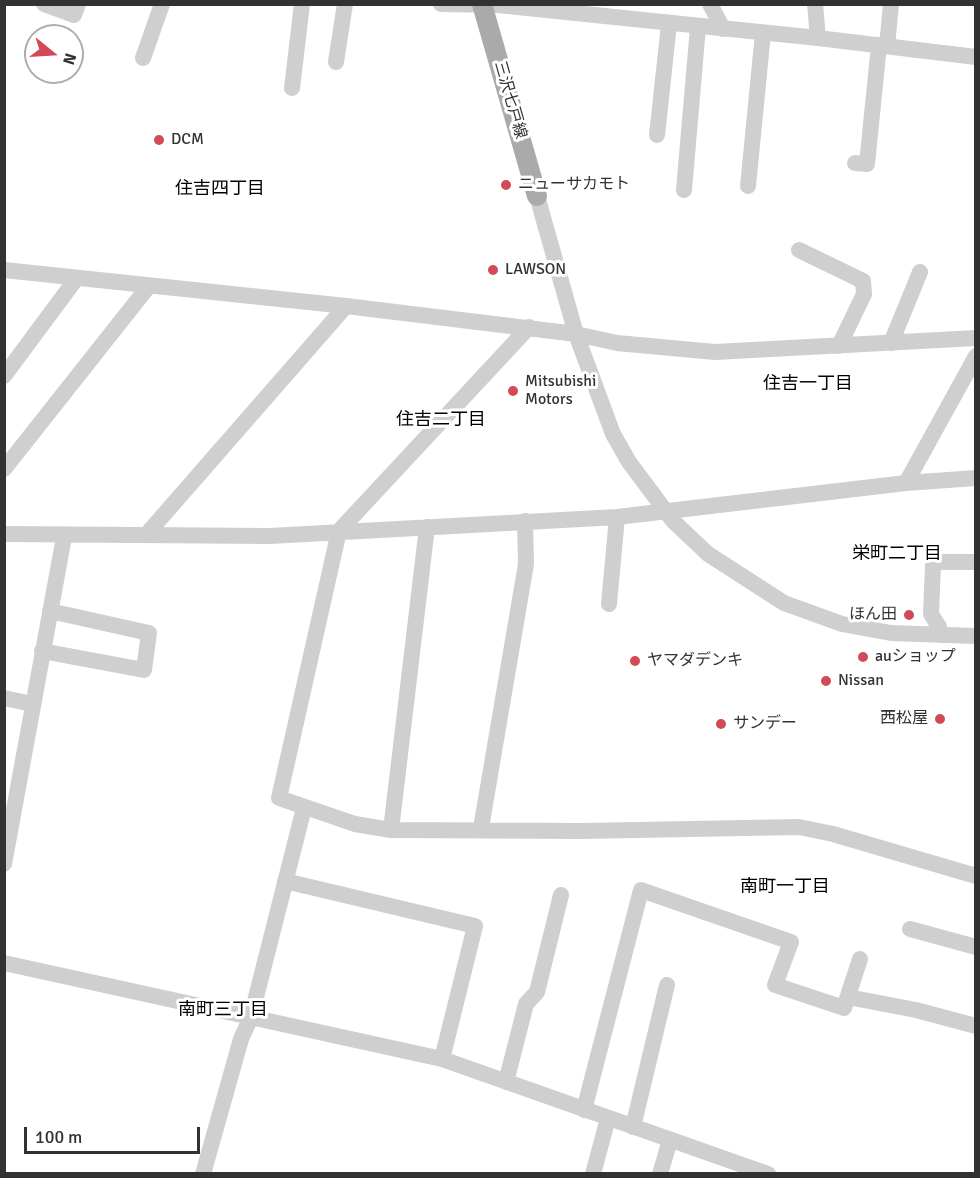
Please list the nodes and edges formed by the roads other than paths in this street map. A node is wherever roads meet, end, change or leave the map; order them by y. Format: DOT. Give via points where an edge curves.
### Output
graph roads {
  1 [pos="44,4"];
  2 [pos="78,4"];
  3 [pos="162,4"];
  4 [pos="302,4"];
  5 [pos="345,4"];
  6 [pos="441,4"];
  7 [pos="710,4"];
  8 [pos="815,4"];
  9 [pos="891,4"];
  10 [pos="482,5"];
  11 [pos="669,24"];
  12 [pos="698,27"];
  13 [pos="723,29"];
  14 [pos="763,33"];
  15 [pos="818,38"];
  16 [pos="883,45"];
  17 [pos="975,57"];
  18 [pos="142,58"];
  19 [pos="336,62"];
  20 [pos="292,88"];
  21 [pos="657,135"];
  22 [pos="855,163"];
  23 [pos="748,186"];
  24 [pos="684,190"];
  25 [pos="537,196"];
  26 [pos="799,250"];
  27 [pos="4,270"];
  28 [pos="920,272"];
  29 [pos="76,279"];
  30 [pos="148,287"];
  31 [pos="346,306"];
  32 [pos="529,327"];
  33 [pos="576,334"];
  34 [pos="975,338"];
  35 [pos="891,343"];
  36 [pos="839,346"];
  37 [pos="975,356"];
  38 [pos="4,376"];
  39 [pos="4,470"];
  40 [pos="975,478"];
  41 [pos="906,483"];
  42 [pos="666,511"];
  43 [pos="617,517"];
  44 [pos="525,521"];
  45 [pos="427,527"];
  46 [pos="339,531"];
  47 [pos="4,534"];
  48 [pos="146,536"];
  49 [pos="64,537"];
  50 [pos="975,564"];
  51 [pos="609,604"];
  52 [pos="50,611"];
  53 [pos="939,635"];
  54 [pos="975,636"];
  55 [pos="42,651"];
  56 [pos="4,698"];
  57 [pos="32,704"];
  58 [pos="304,808"];
  59 [pos="481,828"];
  60 [pos="391,830"];
  61 [pos="4,864"];
  62 [pos="975,876"];
  63 [pos="285,881"];
  64 [pos="561,895"];
  65 [pos="910,929"];
  66 [pos="975,946"];
  67 [pos="860,959"];
  68 [pos="4,963"];
  69 [pos="667,985"];
  70 [pos="848,997"];
  71 [pos="251,1017"];
  72 [pos="975,1026"];
  73 [pos="442,1059"];
  74 [pos="506,1082"];
  75 [pos="584,1110"];
  76 [pos="608,1118"];
  77 [pos="633,1127"];
  78 [pos="670,1140"];
  79 [pos="744,1170"];
  80 [pos="203,1173"];
  81 [pos="593,1173"];
  82 [pos="660,1173"];
  83 [pos="768,1173"];
  1 -- 2 [label="street" via="74,15"];
  3 -- 18 [label="street"];
  4 -- 20 [label="street"];
  5 -- 19 [label="street"];
  6 -- 10 [label="street"];
  7 -- 13 [label="street"];
  8 -- 15 [label="street"];
  9 -- 16 [label="street"];
  10 -- 11 [label="street"];
  10 -- 25 [label="main road, 三沢七戸線"];
  11 -- 12 [label="street"];
  11 -- 21 [label="street"];
  12 -- 13 [label="street"];
  12 -- 24 [label="street"];
  13 -- 14 [label="street"];
  14 -- 15 [label="street"];
  14 -- 23 [label="street"];
  15 -- 16 [label="street"];
  16 -- 17 [label="street"];
  16 -- 22 [label="street" via="867,164"];
  25 -- 33 [label="street"];
  26 -- 36 [label="street" via="863,281 864,294"];
  27 -- 29 [label="street"];
  28 -- 35 [label="street"];
  29 -- 30 [label="street"];
  29 -- 38 [label="street"];
  30 -- 31 [label="street"];
  30 -- 39 [label="street"];
  31 -- 32 [label="street"];
  31 -- 48 [label="street"];
  32 -- 33 [label="street"];
  32 -- 46 [label="street"];
  33 -- 36 [label="street" via="685,352"];
  33 -- 42 [label="street" via="613,434"];
  34 -- 35 [label="street"];
  35 -- 36 [label="street"];
  37 -- 41 [label="street"];
  40 -- 41 [label="street"];
  41 -- 42 [label="street"];
  42 -- 43 [label="street"];
  42 -- 53 [label="street" via="708,554 784,603 842,624 891,633"];
  43 -- 44 [label="street"];
  43 -- 51 [label="street"];
  44 -- 45 [label="street"];
  44 -- 59 [label="street" via="526,564"];
  45 -- 46 [label="street"];
  45 -- 60 [label="street"];
  46 -- 48 [label="street" via="270,536"];
  46 -- 58 [label="street" via="279,798"];
  47 -- 49 [label="street"];
  48 -- 49 [label="street"];
  49 -- 52 [label="street"];
  50 -- 53 [label="street" via="938,566 933,570 931,614"];
  52 -- 55 [label="street"];
  52 -- 55 [label="street" via="150,633 144,670"];
  53 -- 54 [label="street"];
  55 -- 57 [label="street"];
  56 -- 57 [label="street"];
  57 -- 61 [label="street"];
  58 -- 60 [label="street" via="355,824"];
  58 -- 63 [label="street"];
  59 -- 60 [label="street"];
  59 -- 62 [label="street" via="582,831 799,827"];
  63 -- 71 [label="street"];
  63 -- 73 [label="street" via="476,926"];
  64 -- 74 [label="street" via="537,993 526,1004"];
  65 -- 66 [label="street"];
  67 -- 70 [label="street"];
  68 -- 71 [label="street"];
  69 -- 77 [label="street"];
  70 -- 72 [label="street"];
  70 -- 75 [label="street" via="844,1008 775,985 791,942 641,890"];
  71 -- 73 [label="street"];
  71 -- 80 [label="street" via="241,1039"];
  73 -- 74 [label="street"];
  74 -- 75 [label="street"];
  75 -- 76 [label="street"];
  76 -- 77 [label="street"];
  76 -- 81 [label="street"];
  77 -- 78 [label="street"];
  78 -- 79 [label="street"];
  78 -- 82 [label="street"];
  79 -- 83 [label="street"];
}
